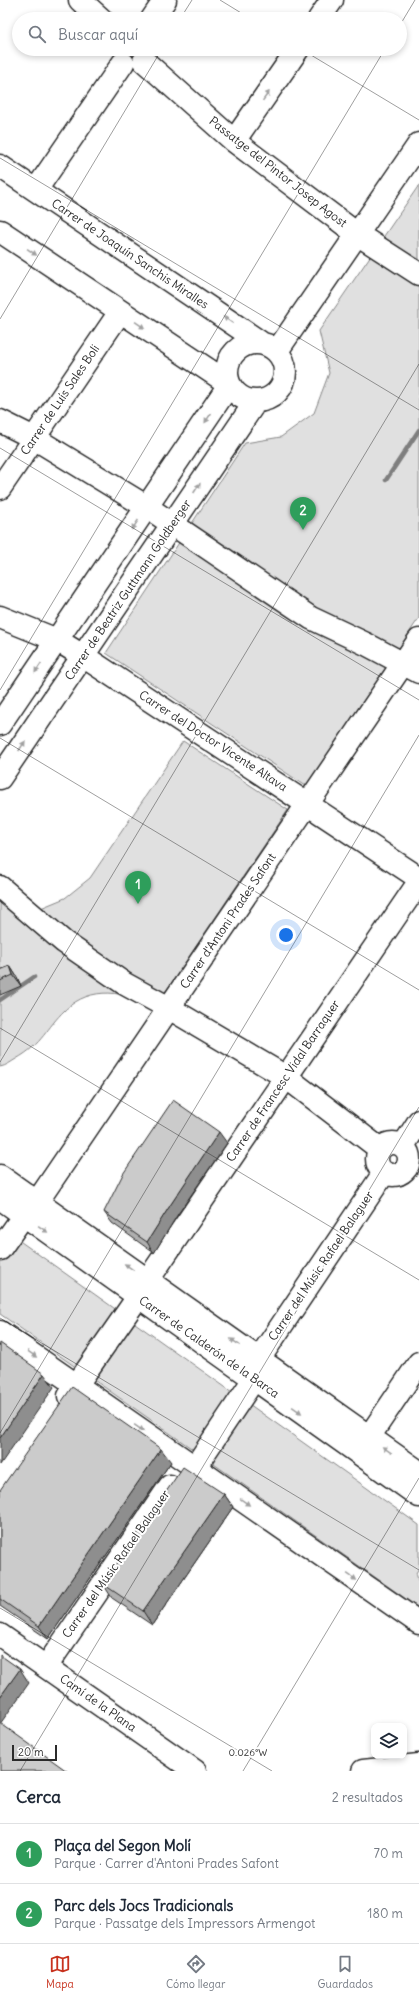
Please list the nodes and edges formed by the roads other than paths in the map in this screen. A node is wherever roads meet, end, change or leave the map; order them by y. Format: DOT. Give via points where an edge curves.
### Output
graph roads {
  1 [pos="80,0"];
  2 [pos="165,0"];
  3 [pos="332,0"];
  4 [pos="93,12"];
  5 [pos="157,12"];
  6 [pos="324,12"];
  7 [pos="120,56"];
  8 [pos="145,56"];
  9 [pos="147,56"];
  10 [pos="293,56"];
  11 [pos="239,134"];
  12 [pos="419,144"];
  13 [pos="0,166"];
  14 [pos="36,190"];
  15 [pos="357,234"];
  16 [pos="2,236"];
  17 [pos="419,274"];
  18 [pos="120,312"];
  19 [pos="268,346"];
  20 [pos="228,384"];
  21 [pos="256,402"];
  22 [pos="0,420"];
  23 [pos="34,438"];
  24 [pos="0,488"];
  25 [pos="147,506"];
  26 [pos="173,523"];
  27 [pos="0,617"];
  28 [pos="57,640"];
  29 [pos="419,640"];
  30 [pos="83,656"];
  31 [pos="411,667"];
  32 [pos="0,724"];
  33 [pos="0,778"];
  34 [pos="308,804"];
  35 [pos="419,878"];
  36 [pos="419,882"];
  37 [pos="0,887"];
  38 [pos="169,1008"];
  39 [pos="286,1077"];
  40 [pos="419,1121"];
  41 [pos="403,1146"];
  42 [pos="380,1149"];
  43 [pos="384,1173"];
  44 [pos="413,1175"];
  45 [pos="0,1176"];
  46 [pos="0,1198"];
  47 [pos="31,1209"];
  48 [pos="0,1249"];
  49 [pos="143,1289"];
  50 [pos="0,1332"];
  51 [pos="419,1363"];
  52 [pos="256,1369"];
  53 [pos="77,1385"];
  54 [pos="59,1411"];
  55 [pos="369,1437"];
  56 [pos="191,1464"];
  57 [pos="419,1472"];
  58 [pos="419,1496"];
  59 [pos="419,1623"];
  60 [pos="0,1635"];
  61 [pos="46,1667"];
  62 [pos="419,1765"];
  63 [pos="195,1771"];
  64 [pos="363,1771"];
  1 -- 4 [label="street"];
  2 -- 5 [label="street"];
  3 -- 6 [label="street"];
  7 -- 8 [label="street" via="134,66"];
  7 -- 14 [label="street"];
  9 -- 11 [label="street, Passatge del Pintor Josep Agost"];
  11 -- 10 [label="street, one-way"];
  11 -- 15 [label="street, Passatge del Pintor Josep Agost"];
  12 -- 15 [label="street"];
  13 -- 14 [label="street, Carrer de Joaquín Sanchis Miralles"];
  19 -- 14 [label="street, Carrer de Joaquín Sanchis Miralles, one-way"];
  15 -- 17 [label="street, Passatge del Pintor Josep Agost"];
  15 -- 19 [label="street"];
  16 -- 18 [label="street, one-way"];
  18 -- 20 [label="street, one-way"];
  18 -- 23 [label="street, Carrer de Luís Sales Boli"];
  19 -- 20 [label="street" via="240,346 227,362"];
  19 -- 21 [label="street" via="285,366 283,383 272,396"];
  20 -- 21 [label="street" via="240,397"];
  20 -- 25 [label="street, one-way"];
  26 -- 21 [label="street, Carrer de Beatriz Guttmann Goldberger, one-way"];
  22 -- 23 [label="street"];
  23 -- 24 [label="street, Carrer de Luís Sales Boli"];
  23 -- 25 [label="street"];
  25 -- 26 [label="street"];
  25 -- 28 [label="street, one-way"];
  26 -- 30 [label="street, Carrer de Beatriz Guttmann Goldberger"];
  26 -- 31 [label="street" via="311,618"];
  27 -- 28 [label="street, Carrer del Doctor Vicente Altava"];
  28 -- 30 [label="street, Carrer del Doctor Vicente Altava"];
  28 -- 32 [label="street, one-way"];
  29 -- 31 [label="street, Carrer d'Antoni Prades Safont"];
  33 -- 30 [label="street, Carrer de Beatriz Guttmann Goldberger, one-way"];
  30 -- 34 [label="street, Carrer del Doctor Vicente Altava"];
  31 -- 34 [label="street, Carrer d'Antoni Prades Safont"];
  34 -- 35 [label="street, Carrer del Doctor Vicente Altava"];
  34 -- 38 [label="street, Carrer d'Antoni Prades Safont"];
  36 -- 39 [label="street, Carrer de Francesc Vidal Barraquer"];
  37 -- 38 [label="street" via="64,942 124,984"];
  38 -- 39 [label="street"];
  38 -- 47 [label="street, Carrer d'Antoni Prades Safont"];
  39 -- 42 [label="street"];
  39 -- 49 [label="street, Carrer de Francesc Vidal Barraquer"];
  40 -- 41 [label="street"];
  41 -- 42 [label="street" via="390,1143"];
  41 -- 44 [label="street" via="410,1158"];
  42 -- 43 [label="street" via="377,1161"];
  43 -- 44 [label="street" via="397,1176"];
  43 -- 52 [label="street, Carrer del Músic Rafael Balaguer"];
  45 -- 47 [label="street, Carrer de Calderón de la Barca"];
  46 -- 47 [label="street, Carrer de Calderón de la Barca"];
  47 -- 48 [label="street, Carrer d'Antoni Prades Safont"];
  47 -- 49 [label="street, Carrer de Calderón de la Barca"];
  49 -- 52 [label="street, Carrer de Calderón de la Barca"];
  49 -- 53 [label="street, Carrer de Francesc Vidal Barraquer"];
  50 -- 53 [label="street, one-way"];
  51 -- 55 [label="street"];
  52 -- 55 [label="street, Carrer de Calderón de la Barca"];
  52 -- 56 [label="street, Carrer del Músic Rafael Balaguer"];
  52 -- 58 [label="street, Carrer de Calderón de la Barca, one-way"];
  53 -- 54 [label="street, Carrer de Francesc Vidal Barraquer"];
  53 -- 56 [label="street, one-way"];
  57 -- 55 [label="street, Carrer de Calderón de la Barca, one-way"];
  56 -- 59 [label="street, one-way"];
  56 -- 61 [label="street, Carrer del Músic Rafael Balaguer"];
  60 -- 61 [label="street, Camí de la Plana"];
  61 -- 63 [label="street, Camí de la Plana"];
  62 -- 64 [label="street"];
}
